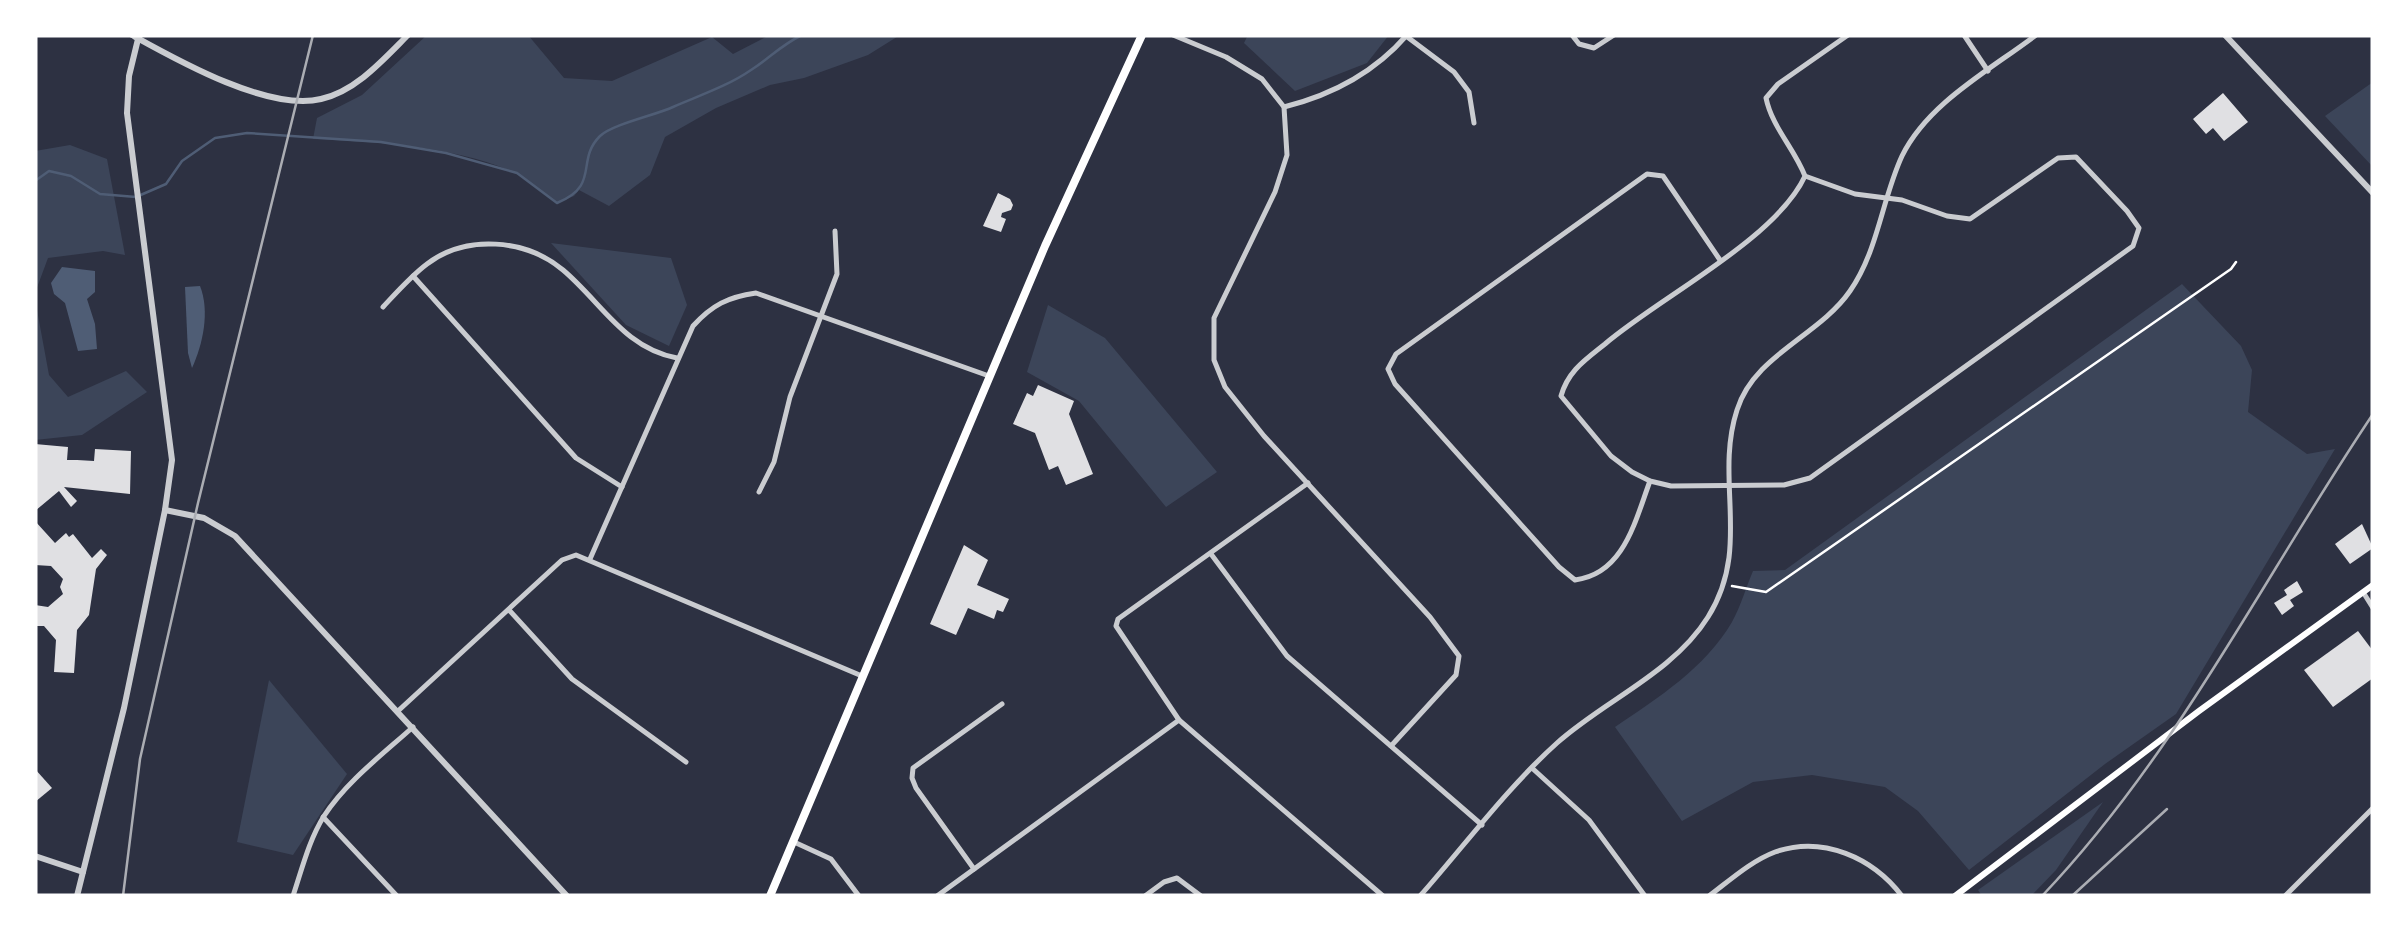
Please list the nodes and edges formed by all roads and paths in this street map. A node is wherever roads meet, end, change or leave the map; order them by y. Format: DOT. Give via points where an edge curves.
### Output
graph roads {
  1 [pos="408,35"];
  2 [pos="1142,35"];
  3 [pos="1173,35"];
  4 [pos="1406,35"];
  5 [pos="1572,35"];
  6 [pos="1614,35"];
  7 [pos="1848,35"];
  8 [pos="1964,35"];
  9 [pos="2036,35"];
  10 [pos="2225,35"];
  11 [pos="136,36"];
  12 [pos="1988,71"];
  13 [pos="1284,106"];
  14 [pos="1474,124"];
  15 [pos="1805,176"];
  16 [pos="2373,192"];
  17 [pos="1888,200"];
  18 [pos="836,231"];
  19 [pos="1720,260"];
  20 [pos="2236,262"];
  21 [pos="413,276"];
  22 [pos="382,307"];
  23 [pos="819,315"];
  24 [pos="677,358"];
  25 [pos="991,376"];
  26 [pos="1650,481"];
  27 [pos="1308,483"];
  28 [pos="1730,485"];
  29 [pos="622,487"];
  30 [pos="759,492"];
  31 [pos="165,510"];
  32 [pos="1211,554"];
  33 [pos="590,559"];
  34 [pos="1725,585"];
  35 [pos="2373,585"];
  36 [pos="2362,592"];
  37 [pos="2373,608"];
  38 [pos="509,610"];
  39 [pos="864,677"];
  40 [pos="1002,704"];
  41 [pos="398,712"];
  42 [pos="1179,720"];
  43 [pos="413,727"];
  44 [pos="1390,746"];
  45 [pos="686,762"];
  46 [pos="1532,768"];
  47 [pos="2373,808"];
  48 [pos="323,818"];
  49 [pos="1482,824"];
  50 [pos="793,842"];
  51 [pos="35,856"];
  52 [pos="974,870"];
  53 [pos="83,872"];
  54 [pos="77,896"];
  55 [pos="293,896"];
  56 [pos="397,896"];
  57 [pos="568,896"];
  58 [pos="770,896"];
  59 [pos="859,896"];
  60 [pos="937,896"];
  61 [pos="1144,896"];
  62 [pos="1201,896"];
  63 [pos="1383,896"];
  64 [pos="1420,896"];
  65 [pos="1644,896"];
  66 [pos="1708,896"];
  67 [pos="1902,896"];
  68 [pos="1955,896"];
  69 [pos="2284,896"];
  1 -- 11 [label="street" via="350,86 321,99 290,102 198,70"];
  2 -- 25 [label="main road"];
  3 -- 13 [label="street" via="1262,78"];
  4 -- 13 [label="street" via="1357,79"];
  4 -- 14 [label="street" via="1454,72 1469,92"];
  5 -- 6 [label="street" via="1594,48"];
  7 -- 15 [label="street" via="1766,98"];
  8 -- 12 [label="street"];
  9 -- 12 [label="street"];
  10 -- 16 [label="street"];
  11 -- 31 [label="street" via="128,88 172,460"];
  12 -- 17 [label="street" via="1914,136"];
  13 -- 27 [label="street" via="1287,155 1214,318 1214,360 1225,387"];
  15 -- 17 [label="street"];
  15 -- 19 [label="street" via="1767,226"];
  17 -- 28 [label="street" via="1850,291 1771,361 1738,404 1729,436"];
  17 -- 28 [label="street" via="1970,219 2058,158 2076,157 2139,228 2133,246 1810,478"];
  18 -- 23 [label="street" via="837,274"];
  19 -- 26 [label="street" via="1567,376 1561,396 1574,414 1611,456"];
  19 -- 26 [label="street" via="1664,176 1647,174 1396,354 1388,369 1574,580 1592,578 1626,544"];
  20 -- 34 [label="path" via="1766,592"];
  21 -- 22 [label="street"];
  21 -- 24 [label="street" via="454,249 512,245 563,270 638,344"];
  21 -- 29 [label="street" via="576,458"];
  23 -- 24 [label="street" via="756,293 732,296 694,326"];
  23 -- 25 [label="street"];
  23 -- 30 [label="street"];
  24 -- 29 [label="street"];
  25 -- 39 [label="main road"];
  26 -- 28 [label="street"];
  27 -- 32 [label="street"];
  27 -- 44 [label="street" via="1459,656 1456,675"];
  28 -- 34 [label="street"];
  29 -- 33 [label="street"];
  31 -- 41 [label="street" via="204,518 235,536"];
  31 -- 53 [label="street"];
  32 -- 42 [label="street" via="1116,626"];
  32 -- 44 [label="street" via="1287,656"];
  33 -- 38 [label="street" via="564,558"];
  33 -- 39 [label="street"];
  34 -- 46 [label="street" via="1675,656"];
  35 -- 36 [label="main road"];
  36 -- 37 [label="street"];
  36 -- 68 [label="main road"];
  38 -- 41 [label="street"];
  38 -- 45 [label="street" via="572,679"];
  39 -- 50 [label="main road"];
  40 -- 52 [label="street" via="911,774"];
  41 -- 43 [label="street"];
  42 -- 52 [label="street"];
  42 -- 63 [label="street"];
  43 -- 48 [label="street"];
  43 -- 57 [label="street"];
  44 -- 49 [label="street"];
  46 -- 49 [label="street"];
  46 -- 65 [label="street" via="1590,820"];
  47 -- 69 [label="street"];
  48 -- 55 [label="street"];
  48 -- 56 [label="street"];
  49 -- 64 [label="street"];
  50 -- 58 [label="main road"];
  50 -- 59 [label="street" via="831,858"];
  51 -- 53 [label="street"];
  52 -- 60 [label="street"];
  53 -- 54 [label="street"];
  61 -- 62 [label="street" via="1177,878"];
  66 -- 67 [label="street" via="1775,852 1831,847 1883,874"];
}
